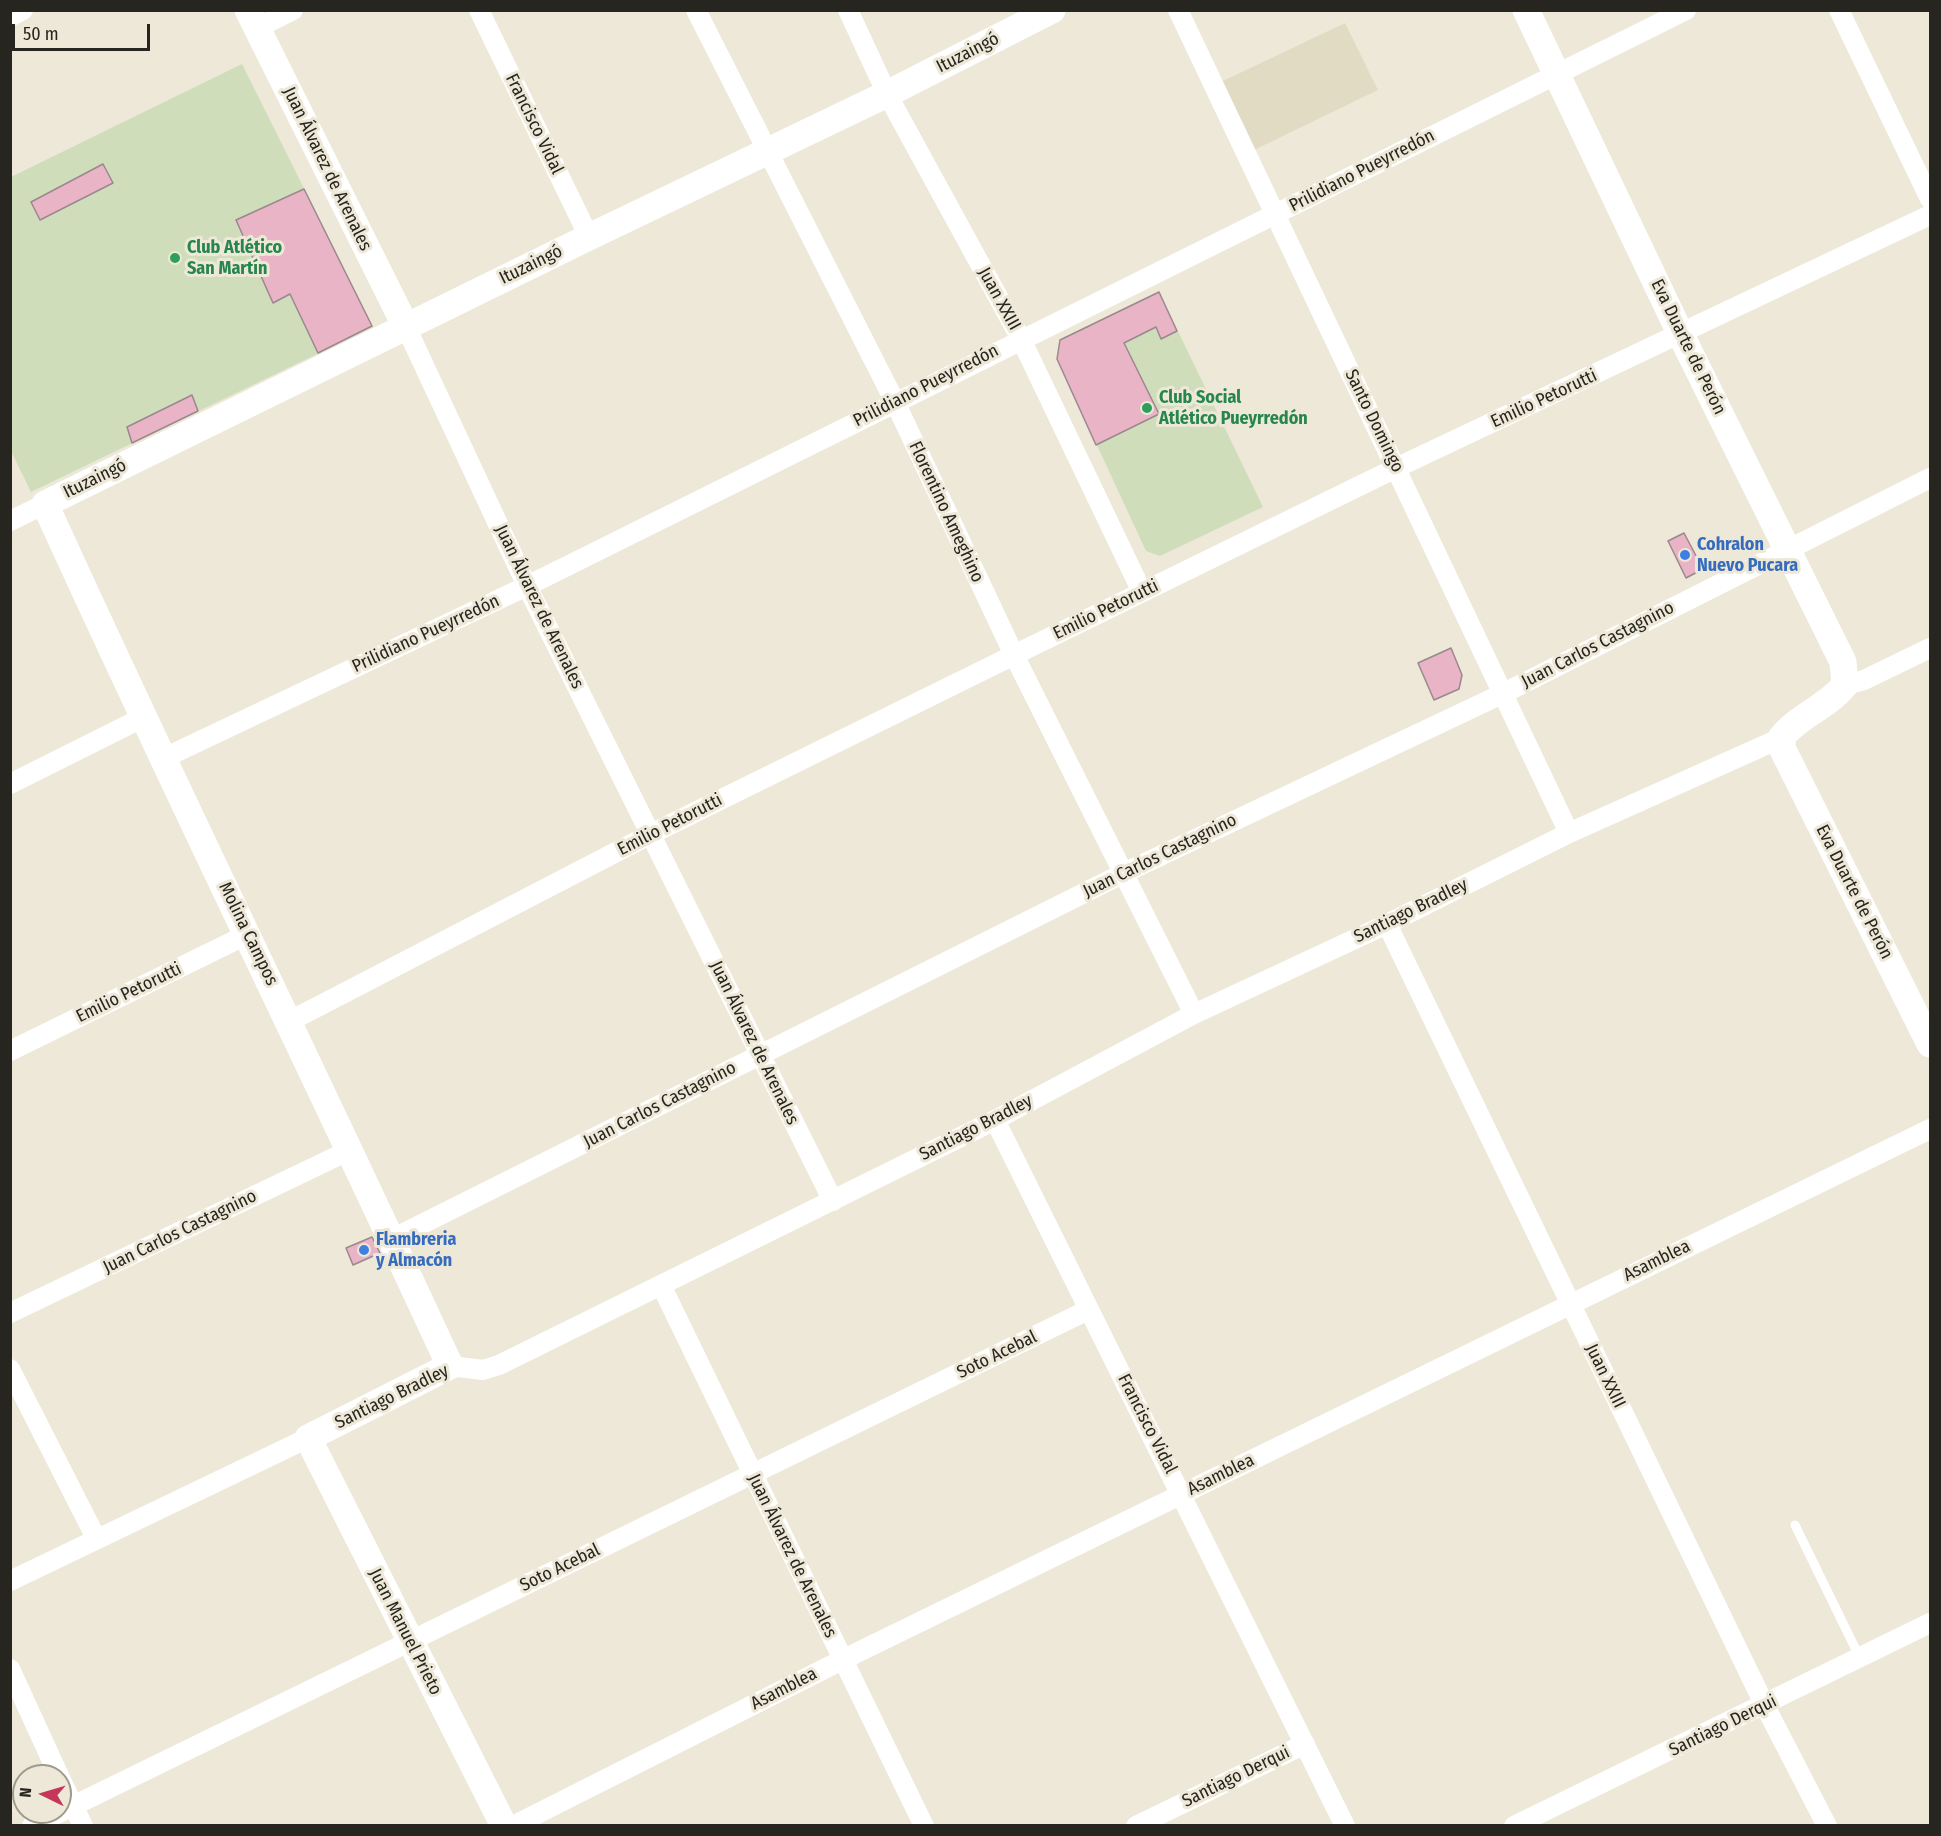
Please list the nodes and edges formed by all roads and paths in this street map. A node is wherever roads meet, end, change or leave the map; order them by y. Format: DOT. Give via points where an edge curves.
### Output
graph roads {
  1 [pos="23,10"];
  2 [pos="293,10"];
  3 [pos="479,10"];
  4 [pos="696,10"];
  5 [pos="848,10"];
  6 [pos="1052,10"];
  7 [pos="1178,10"];
  8 [pos="1526,10"];
  9 [pos="1686,10"];
  10 [pos="1839,10"];
  11 [pos="10,17"];
  12 [pos="253,19"];
  13 [pos="1557,74"];
  14 [pos="887,94"];
  15 [pos="765,151"];
  16 [pos="1930,199"];
  17 [pos="1275,215"];
  18 [pos="1930,215"];
  19 [pos="589,237"];
  20 [pos="406,327"];
  21 [pos="1681,335"];
  22 [pos="1021,339"];
  23 [pos="895,402"];
  24 [pos="1396,468"];
  25 [pos="1930,478"];
  26 [pos="45,504"];
  27 [pos="10,521"];
  28 [pos="1787,548"];
  29 [pos="527,586"];
  30 [pos="1142,592"];
  31 [pos="1930,648"];
  32 [pos="1014,655"];
  33 [pos="1845,685"];
  34 [pos="1504,693"];
  35 [pos="142,718"];
  36 [pos="1781,738"];
  37 [pos="164,758"];
  38 [pos="10,784"];
  39 [pos="1569,833"];
  40 [pos="651,834"];
  41 [pos="1124,873"];
  42 [pos="1387,924"];
  43 [pos="248,934"];
  44 [pos="1194,1014"];
  45 [pos="290,1021"];
  46 [pos="1930,1044"];
  47 [pos="10,1051"];
  48 [pos="759,1056"];
  49 [pos="995,1120"];
  50 [pos="1930,1129"];
  51 [pos="350,1150"];
  52 [pos="833,1201"];
  53 [pos="392,1239"];
  54 [pos="661,1285"];
  55 [pos="1569,1304"];
  56 [pos="1088,1310"];
  57 [pos="10,1313"];
  58 [pos="450,1366"];
  59 [pos="10,1369"];
  60 [pos="308,1438"];
  61 [pos="752,1473"];
  62 [pos="1182,1493"];
  63 [pos="1795,1525"];
  64 [pos="96,1538"];
  65 [pos="10,1581"];
  66 [pos="1930,1623"];
  67 [pos="410,1641"];
  68 [pos="1860,1658"];
  69 [pos="842,1660"];
  70 [pos="10,1669"];
  71 [pos="1765,1706"];
  72 [pos="1305,1744"];
  73 [pos="54,1764"];
  74 [pos="73,1806"];
  75 [pos="32,1826"];
  76 [pos="82,1826"];
  77 [pos="504,1826"];
  78 [pos="513,1826"];
  79 [pos="924,1826"];
  80 [pos="1136,1826"];
  81 [pos="1345,1826"];
  82 [pos="1514,1826"];
  83 [pos="1827,1826"];
  1 -- 11 [label="street"];
  2 -- 12 [label="street"];
  3 -- 19 [label="street, Francisco Vidal"];
  4 -- 15 [label="street, Florentino Ameghino"];
  5 -- 14 [label="street, Juan XXIII"];
  6 -- 14 [label="street, Ituzaingó"];
  7 -- 17 [label="street, Santo Domingo"];
  8 -- 13 [label="street, Eva Duarte de Perón"];
  9 -- 13 [label="street, Prilidiano Pueyrredón"];
  10 -- 16 [label="street"];
  12 -- 20 [label="street, Juan Álvarez de Arenales"];
  13 -- 17 [label="street, Prilidiano Pueyrredón"];
  13 -- 21 [label="street, Eva Duarte de Perón"];
  14 -- 15 [label="street, Ituzaingó"];
  14 -- 22 [label="street, Juan XXIII"];
  15 -- 19 [label="street, Ituzaingó"];
  15 -- 23 [label="street, Florentino Ameghino"];
  17 -- 22 [label="street, Prilidiano Pueyrredón"];
  17 -- 24 [label="street, Santo Domingo"];
  18 -- 21 [label="street, Emilio Petorutti"];
  19 -- 20 [label="street, Ituzaingó"];
  20 -- 26 [label="street, Ituzaingó"];
  20 -- 29 [label="street, Juan Álvarez de Arenales"];
  21 -- 24 [label="street, Emilio Petorutti"];
  21 -- 28 [label="street, Eva Duarte de Perón"];
  22 -- 23 [label="street, Prilidiano Pueyrredón"];
  22 -- 30 [label="street, Juan XXIII"];
  23 -- 29 [label="street, Prilidiano Pueyrredón"];
  23 -- 32 [label="street, Florentino Ameghino"];
  24 -- 30 [label="street, Emilio Petorutti"];
  24 -- 34 [label="street, Santo Domingo"];
  25 -- 28 [label="street, Juan Carlos Castagnino"];
  26 -- 27 [label="street, Ituzaingó"];
  26 -- 35 [label="street, Molina Campos"];
  28 -- 33 [label="street, Eva Duarte de Perón" via="1843,662"];
  28 -- 34 [label="street, Juan Carlos Castagnino"];
  29 -- 37 [label="street, Prilidiano Pueyrredón"];
  29 -- 40 [label="street, Juan Álvarez de Arenales"];
  30 -- 32 [label="street, Emilio Petorutti"];
  31 -- 33 [label="street, Santiago Bradley"];
  32 -- 40 [label="street, Emilio Petorutti"];
  32 -- 41 [label="street, Florentino Ameghino"];
  33 -- 36 [label="street, Santiago Bradley"];
  34 -- 39 [label="street, Santo Domingo"];
  34 -- 41 [label="street, Juan Carlos Castagnino"];
  35 -- 37 [label="street, Molina Campos"];
  35 -- 38 [label="street"];
  36 -- 39 [label="street, Santiago Bradley"];
  36 -- 46 [label="street, Eva Duarte de Perón" via="1783,750"];
  37 -- 43 [label="street, Molina Campos"];
  39 -- 42 [label="street, Santiago Bradley"];
  40 -- 45 [label="street, Emilio Petorutti"];
  40 -- 48 [label="street, Juan Álvarez de Arenales"];
  41 -- 44 [label="street, Florentino Ameghino"];
  41 -- 48 [label="street, Juan Carlos Castagnino"];
  42 -- 44 [label="street, Santiago Bradley"];
  42 -- 55 [label="street, Juan XXIII"];
  43 -- 45 [label="street, Molina Campos"];
  43 -- 47 [label="street, Emilio Petorutti"];
  44 -- 49 [label="street, Santiago Bradley"];
  45 -- 51 [label="street, Molina Campos"];
  48 -- 52 [label="street, Juan Álvarez de Arenales"];
  48 -- 53 [label="street, Juan Carlos Castagnino"];
  49 -- 52 [label="street, Santiago Bradley"];
  49 -- 56 [label="street, Francisco Vidal"];
  50 -- 55 [label="street, Asamblea"];
  51 -- 53 [label="street, Molina Campos"];
  51 -- 57 [label="street, Juan Carlos Castagnino"];
  52 -- 54 [label="street, Santiago Bradley"];
  53 -- 58 [label="street, Molina Campos"];
  54 -- 58 [label="street, Santiago Bradley" via="499,1365 483,1370"];
  54 -- 61 [label="street, Juan Álvarez de Arenales"];
  55 -- 62 [label="street, Asamblea"];
  55 -- 71 [label="street, Juan XXIII"];
  56 -- 61 [label="street, Soto Acebal"];
  56 -- 62 [label="street, Francisco Vidal"];
  58 -- 60 [label="street, Santiago Bradley"];
  59 -- 64 [label="street"];
  60 -- 64 [label="street, Santiago Bradley"];
  60 -- 67 [label="street, Juan Manuel Prieto"];
  61 -- 67 [label="street, Soto Acebal"];
  61 -- 69 [label="street, Juan Álvarez de Arenales"];
  62 -- 69 [label="street, Asamblea"];
  62 -- 72 [label="street, Francisco Vidal"];
  63 -- 68 [label="lane"];
  64 -- 65 [label="street, Santiago Bradley"];
  66 -- 68 [label="street, Santiago Derqui"];
  67 -- 74 [label="street, Soto Acebal"];
  67 -- 77 [label="street, Juan Manuel Prieto"];
  68 -- 71 [label="street, Santiago Derqui"];
  69 -- 78 [label="street, Asamblea"];
  69 -- 79 [label="street, Juan Álvarez de Arenales"];
  70 -- 73 [label="street"];
  71 -- 82 [label="street, Santiago Derqui"];
  71 -- 83 [label="street, Juan XXIII"];
  72 -- 80 [label="street, Santiago Derqui"];
  72 -- 81 [label="street, Francisco Vidal"];
  74 -- 75 [label="street, Soto Acebal"];
  74 -- 76 [label="street"];
}
